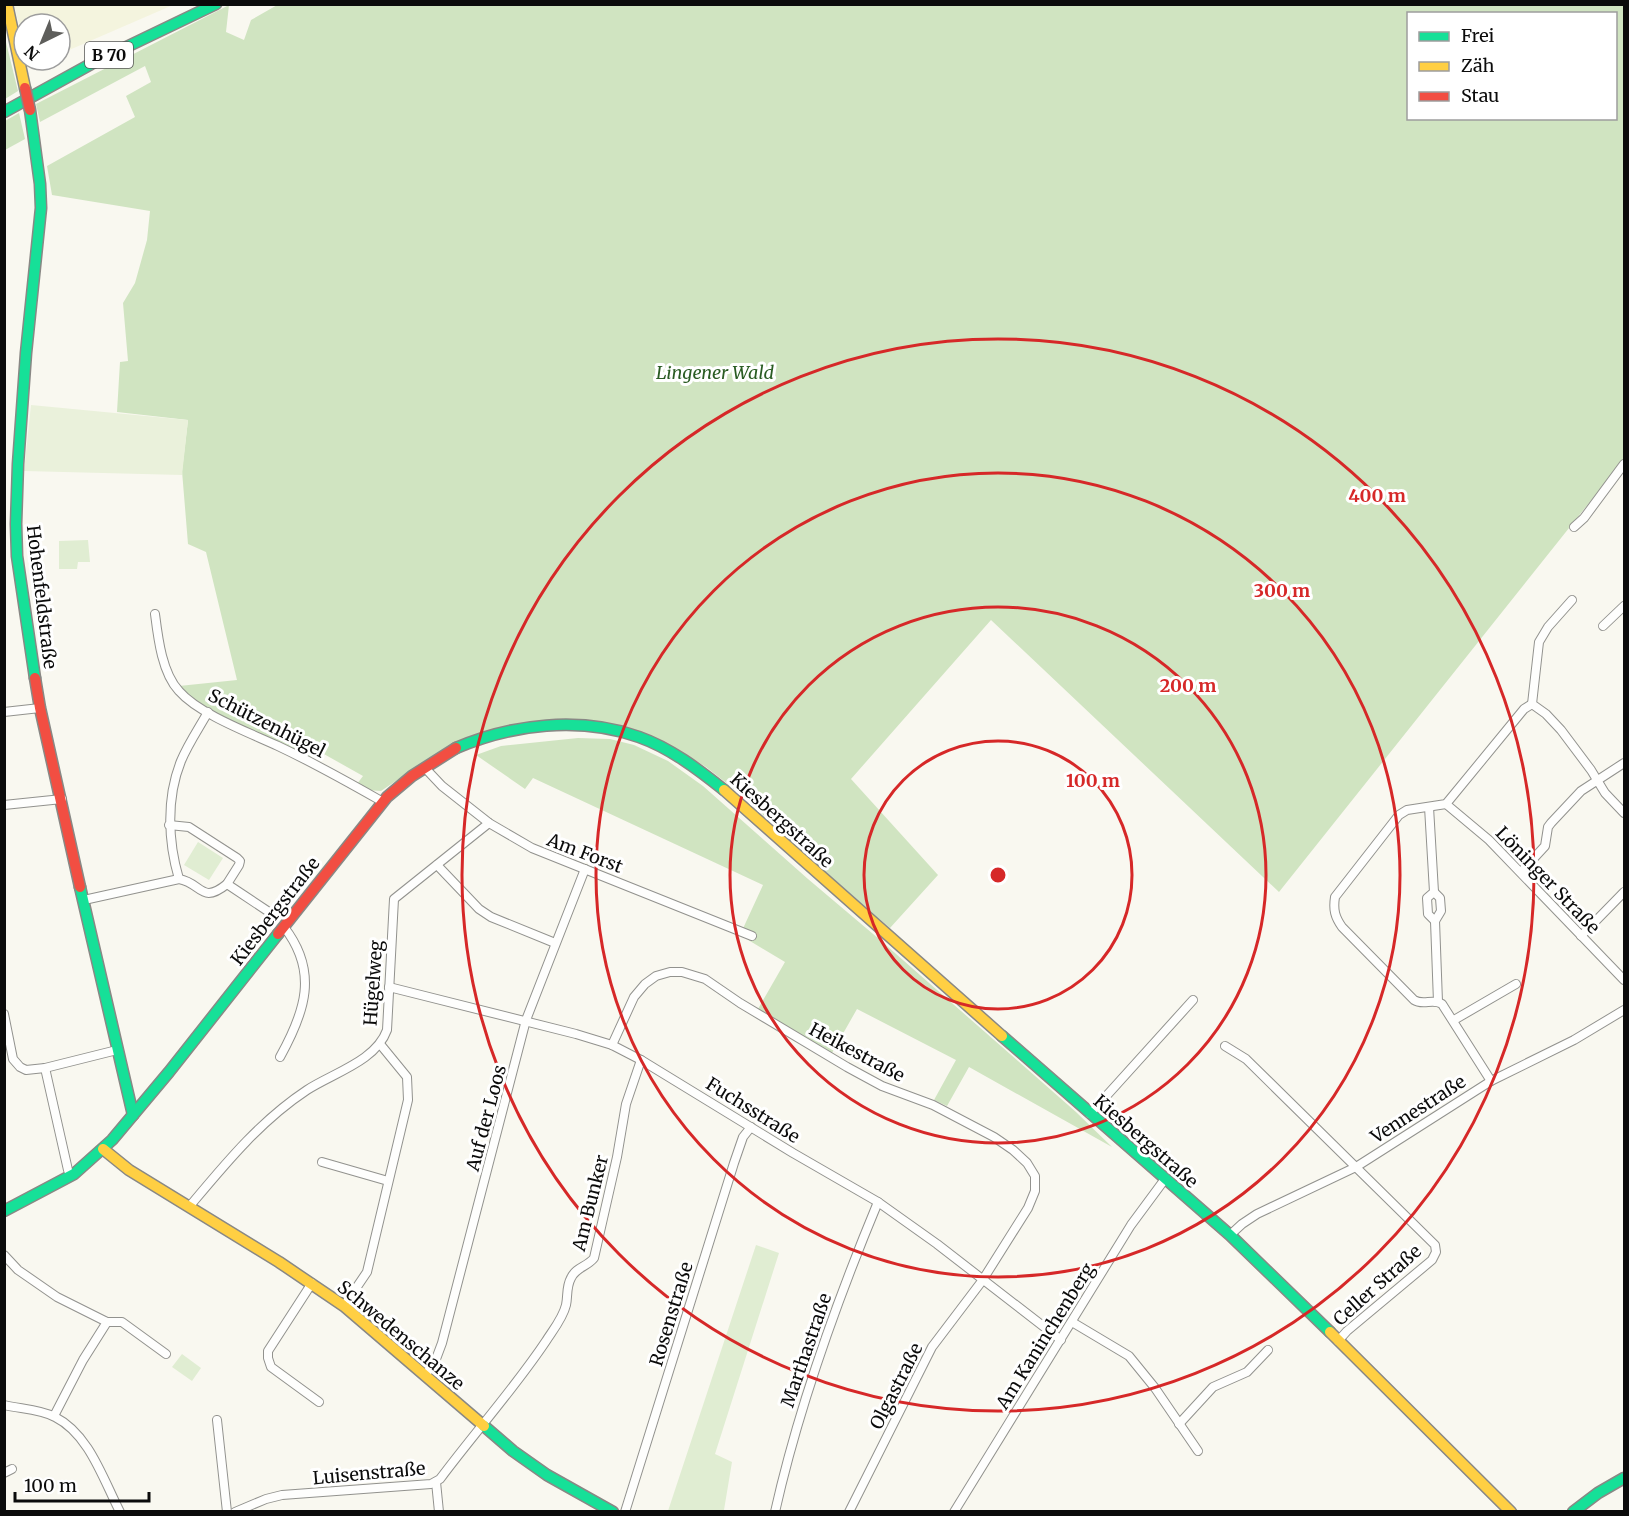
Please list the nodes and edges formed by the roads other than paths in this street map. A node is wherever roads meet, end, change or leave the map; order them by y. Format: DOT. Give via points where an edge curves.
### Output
graph roads {
  1 [pos="7,4"];
  2 [pos="216,4"];
  3 [pos="4,112"];
  4 [pos="1624,464"];
  5 [pos="1574,527"];
  6 [pos="1572,600"];
  7 [pos="1624,606"];
  8 [pos="155,614"];
  9 [pos="1603,626"];
  10 [pos="1532,704"];
  11 [pos="40,708"];
  12 [pos="4,712"];
  13 [pos="208,712"];
  14 [pos="1624,764"];
  15 [pos="425,768"];
  16 [pos="1596,781"];
  17 [pos="62,800"];
  18 [pos="383,802"];
  19 [pos="1446,804"];
  20 [pos="4,805"];
  21 [pos="1429,807"];
  22 [pos="1624,813"];
  23 [pos="489,823"];
  24 [pos="170,825"];
  25 [pos="437,865"];
  26 [pos="585,869"];
  27 [pos="1521,872"];
  28 [pos="179,879"];
  29 [pos="227,884"];
  30 [pos="1434,892"];
  31 [pos="1624,892"];
  32 [pos="84,900"];
  33 [pos="269,912"];
  34 [pos="1435,921"];
  35 [pos="284,927"];
  36 [pos="752,936"];
  37 [pos="1581,936"];
  38 [pos="555,944"];
  39 [pos="1624,980"];
  40 [pos="1516,984"];
  41 [pos="389,987"];
  42 [pos="1193,1000"];
  43 [pos="1438,1002"];
  44 [pos="1624,1010"];
  45 [pos="4,1014"];
  46 [pos="526,1020"];
  47 [pos="1454,1020"];
  48 [pos="380,1044"];
  49 [pos="612,1045"];
  50 [pos="1225,1046"];
  51 [pos="117,1050"];
  52 [pos="280,1058"];
  53 [pos="641,1060"];
  54 [pos="45,1068"];
  55 [pos="1491,1081"];
  56 [pos="1090,1114"];
  57 [pos="133,1115"];
  58 [pos="751,1127"];
  59 [pos="104,1149"];
  60 [pos="322,1162"];
  61 [pos="1356,1167"];
  62 [pos="68,1170"];
  63 [pos="1165,1179"];
  64 [pos="388,1181"];
  65 [pos="878,1202"];
  66 [pos="189,1207"];
  67 [pos="4,1211"];
  68 [pos="1230,1236"];
  69 [pos="4,1255"];
  70 [pos="982,1281"];
  71 [pos="312,1283"];
  72 [pos="345,1306"];
  73 [pos="107,1322"];
  74 [pos="1072,1322"];
  75 [pos="1061,1340"];
  76 [pos="1338,1341"];
  77 [pos="1268,1350"];
  78 [pos="166,1354"];
  79 [pos="425,1377"];
  80 [pos="319,1402"];
  81 [pos="4,1405"];
  82 [pos="54,1416"];
  83 [pos="217,1420"];
  84 [pos="1179,1424"];
  85 [pos="482,1426"];
  86 [pos="1198,1451"];
  87 [pos="1624,1478"];
  88 [pos="436,1482"];
  89 [pos="120,1512"];
  90 [pos="227,1512"];
  91 [pos="235,1512"];
  92 [pos="439,1512"];
  93 [pos="613,1512"];
  94 [pos="625,1512"];
  95 [pos="775,1512"];
  96 [pos="849,1512"];
  97 [pos="954,1512"];
  98 [pos="1511,1512"];
  99 [pos="1573,1512"];
  1 -- 11 [label="street, Hohenfeldstraße, bridge" via="30,110 40,184 16,524 17,556"];
  2 -- 3 [label="street, B 70" via="91,64"];
  4 -- 5 [label="street"];
  6 -- 10 [label="street" via="1539,642"];
  7 -- 9 [label="street"];
  8 -- 13 [label="street, Schützenhügel" via="158,643 172,682 186,698"];
  10 -- 16 [label="street" via="1561,730"];
  10 -- 19 [label="street"];
  11 -- 12 [label="street"];
  11 -- 17 [label="street, Hohenfeldstraße"];
  13 -- 18 [label="street, Schützenhügel" via="324,768"];
  13 -- 24 [label="street" via="177,772"];
  14 -- 16 [label="street"];
  15 -- 18 [label="street, Kiesbergstraße"];
  15 -- 23 [label="street, Am Forst"];
  15 -- 56 [label="street, Kiesbergstraße" via="462,745 533,727 568,724 638,737 670,753 703,772 735,799"];
  16 -- 22 [label="street"];
  16 -- 27 [label="street" via="1551,823 1545,846"];
  17 -- 20 [label="street"];
  17 -- 32 [label="street, Hohenfeldstraße"];
  18 -- 35 [label="street, Kiesbergstraße"];
  19 -- 21 [label="street"];
  19 -- 27 [label="street, Löninger Straße"];
  21 -- 30 [label="street"];
  21 -- 43 [label="street" via="1399,815 1340,890 1334,905 1336,920 1414,1000"];
  23 -- 25 [label="street, Hügelweg"];
  23 -- 26 [label="street, Am Forst" via="532,848"];
  24 -- 28 [label="street"];
  24 -- 29 [label="street" via="189,827 240,861"];
  25 -- 38 [label="street" via="479,909"];
  25 -- 41 [label="street, Hügelweg" via="394,899"];
  26 -- 36 [label="street, Am Forst"];
  26 -- 38 [label="street, Auf der Loos"];
  27 -- 37 [label="street, Löninger Straße"];
  28 -- 29 [label="street" via="209,893"];
  28 -- 32 [label="street"];
  29 -- 33 [label="street"];
  30 -- 34 [label="street" via="1440,898 1441,911"];
  30 -- 34 [label="street" via="1427,898 1428,914"];
  31 -- 37 [label="street"];
  32 -- 51 [label="street, Hohenfeldstraße"];
  34 -- 43 [label="street"];
  35 -- 52 [label="street" via="300,951 305,984 304,1004"];
  35 -- 57 [label="street, Kiesbergstraße"];
  37 -- 39 [label="street, Löninger Straße"];
  38 -- 46 [label="street, Auf der Loos"];
  40 -- 47 [label="street"];
  41 -- 46 [label="street, Fuchsstraße"];
  41 -- 48 [label="street, Hügelweg" via="387,1030"];
  42 -- 56 [label="street"];
  43 -- 47 [label="street"];
  44 -- 55 [label="street, Vennestraße"];
  45 -- 54 [label="street" via="15,1062 26,1070"];
  46 -- 49 [label="street, Fuchsstraße"];
  46 -- 79 [label="street, Auf der Loos" via="442,1343"];
  47 -- 55 [label="street"];
  48 -- 64 [label="street" via="409,1086"];
  48 -- 66 [label="street, Hügelweg" via="283,1108 229,1158"];
  49 -- 53 [label="street, Fuchsstraße"];
  49 -- 70 [label="street, Heikestraße" via="634,998 645,984 656,976 682,972 705,980 882,1086 933,1105 994,1137 1028,1163 1035,1176 1035,1191"];
  50 -- 61 [label="street" via="1246,1059"];
  51 -- 54 [label="street"];
  51 -- 57 [label="street, Hohenfeldstraße"];
  53 -- 58 [label="street, Fuchsstraße"];
  53 -- 85 [label="street, Am Bunker" via="627,1104 594,1257 590,1264 575,1271 558,1323"];
  54 -- 62 [label="street"];
  55 -- 61 [label="street, Vennestraße"];
  56 -- 63 [label="street, Kiesbergstraße"];
  57 -- 59 [label="street, Kiesbergstraße"];
  58 -- 65 [label="street, Fuchsstraße"];
  58 -- 94 [label="street, Rosenstraße" via="734,1163"];
  59 -- 66 [label="street, Schwedenschanze" via="129,1170"];
  59 -- 67 [label="street, Kiesbergstraße" via="66,1179"];
  60 -- 64 [label="street"];
  61 -- 68 [label="street, Vennestraße" via="1257,1214"];
  61 -- 76 [label="street, Celler Straße" via="1435,1245 1436,1252 1432,1260"];
  63 -- 68 [label="street, Kiesbergstraße"];
  63 -- 74 [label="street, Am Kaninchenberg" via="1131,1225"];
  64 -- 72 [label="street" via="367,1272"];
  65 -- 70 [label="street, Fuchsstraße"];
  65 -- 95 [label="street, Marthastraße" via="841,1292 799,1415"];
  66 -- 71 [label="street, Schwedenschanze"];
  68 -- 76 [label="street, Kiesbergstraße"];
  69 -- 73 [label="street" via="40,1286"];
  70 -- 75 [label="street, Fuchsstraße"];
  70 -- 96 [label="street, Olgastraße" via="932,1347"];
  71 -- 72 [label="street, Schwedenschanze"];
  71 -- 80 [label="street" via="268,1351 268,1358 271,1367"];
  72 -- 79 [label="street, Schwedenschanze"];
  73 -- 78 [label="street" via="122,1322"];
  73 -- 82 [label="street"];
  74 -- 75 [label="street, Am Kaninchenberg"];
  74 -- 84 [label="street" via="1129,1356"];
  75 -- 97 [label="street, Am Kaninchenberg"];
  76 -- 98 [label="street, Kiesbergstraße"];
  77 -- 84 [label="street" via="1247,1372 1213,1387"];
  79 -- 85 [label="street, Schwedenschanze"];
  81 -- 82 [label="street"];
  82 -- 89 [label="street" via="80,1438"];
  83 -- 90 [label="street"];
  84 -- 86 [label="street"];
  85 -- 88 [label="street, Luisenstraße"];
  85 -- 93 [label="street, Schwedenschanze" via="529,1463"];
  87 -- 99 [label="street"];
  88 -- 91 [label="street, Luisenstraße" via="282,1495"];
  88 -- 92 [label="street"];
}
